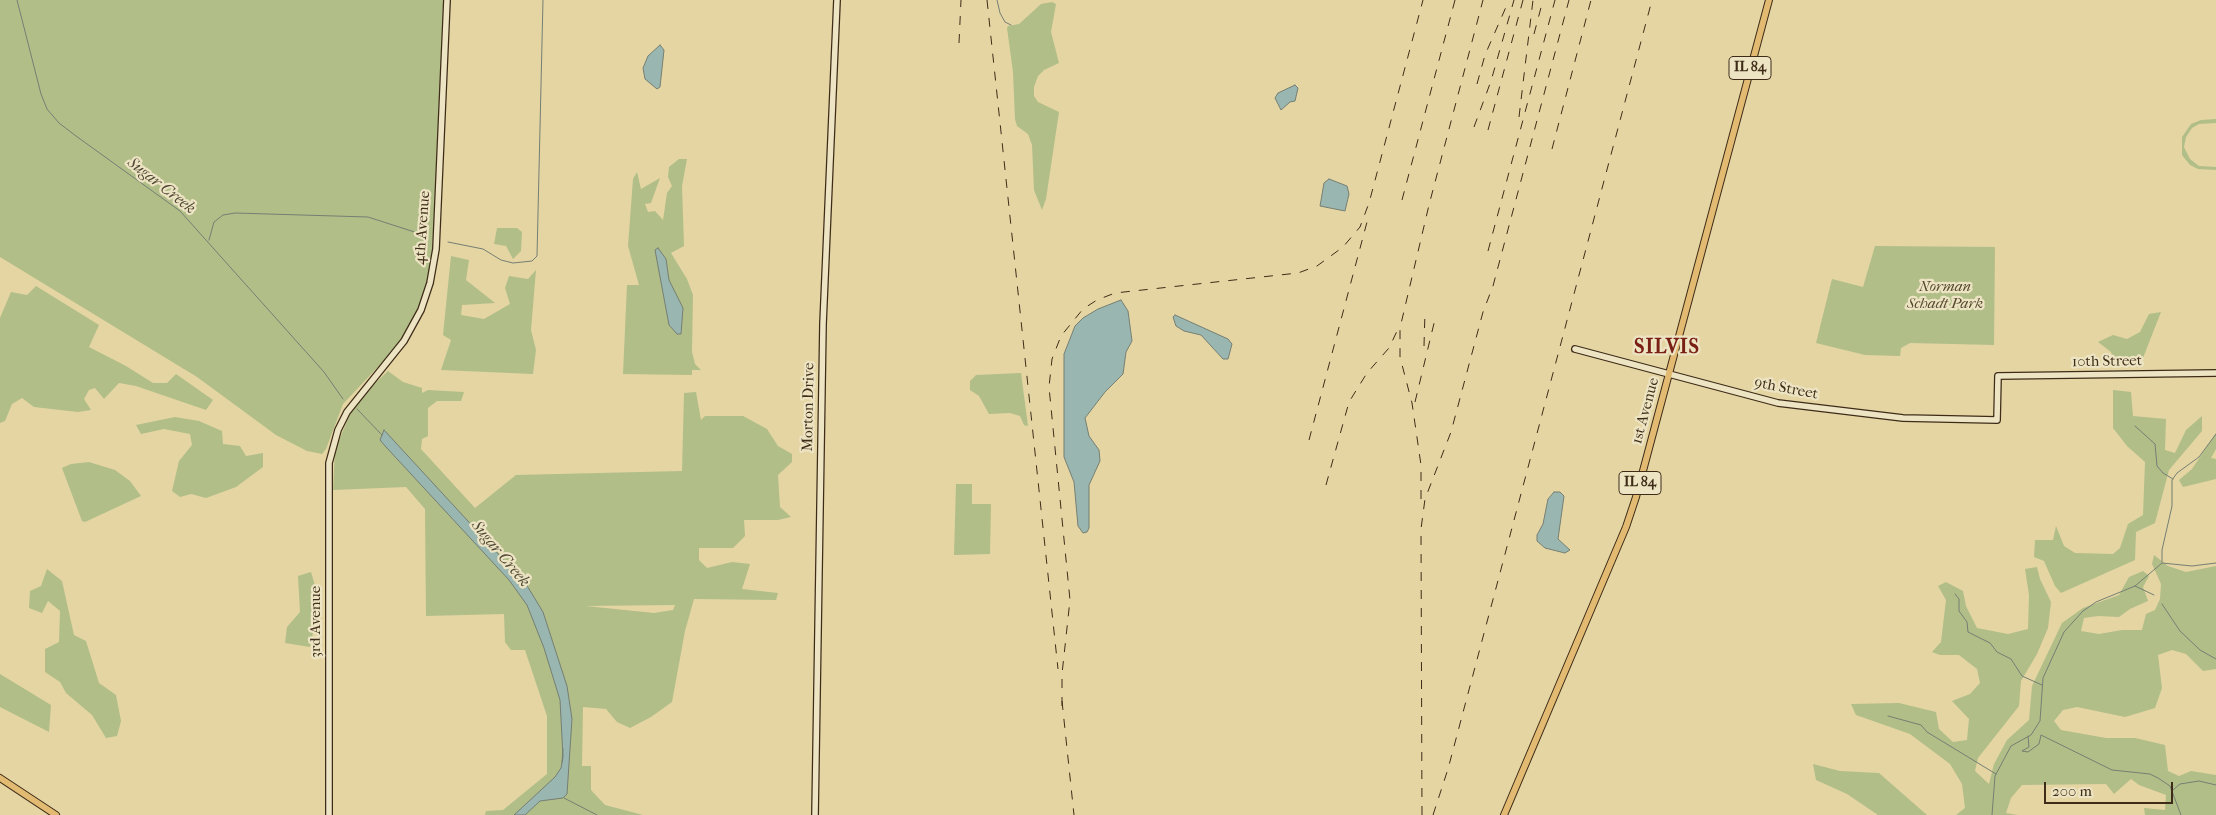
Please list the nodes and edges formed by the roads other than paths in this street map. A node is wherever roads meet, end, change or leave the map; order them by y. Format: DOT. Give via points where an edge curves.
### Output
graph roads {
  1 [pos="447,0"];
  2 [pos="838,0"];
  3 [pos="1769,0"];
  4 [pos="1575,349"];
  5 [pos="2216,373"];
  6 [pos="1669,374"];
  7 [pos="1997,420"];
  8 [pos="338,430"];
  9 [pos="0,778"];
  10 [pos="56,815"];
  11 [pos="328,815"];
  12 [pos="816,815"];
  13 [pos="1504,815"];
  1 -- 8 [label="street, 4th Avenue" via="436,249 430,283 421,310 404,342 353,403"];
  2 -- 12 [label="street, Morton Drive" via="823,332"];
  3 -- 6 [label="main road, 1st Avenue / IL 84"];
  4 -- 6 [label="street, 9th Street"];
  5 -- 7 [label="street, 10th Street" via="1998,376"];
  6 -- 7 [label="street, 9th Street" via="1794,406 1903,418"];
  6 -- 13 [label="main road, 1st Avenue / IL 84" via="1626,527"];
  8 -- 11 [label="street, 3rd Avenue" via="328,476"];
  9 -- 10 [label="main road"];
}
